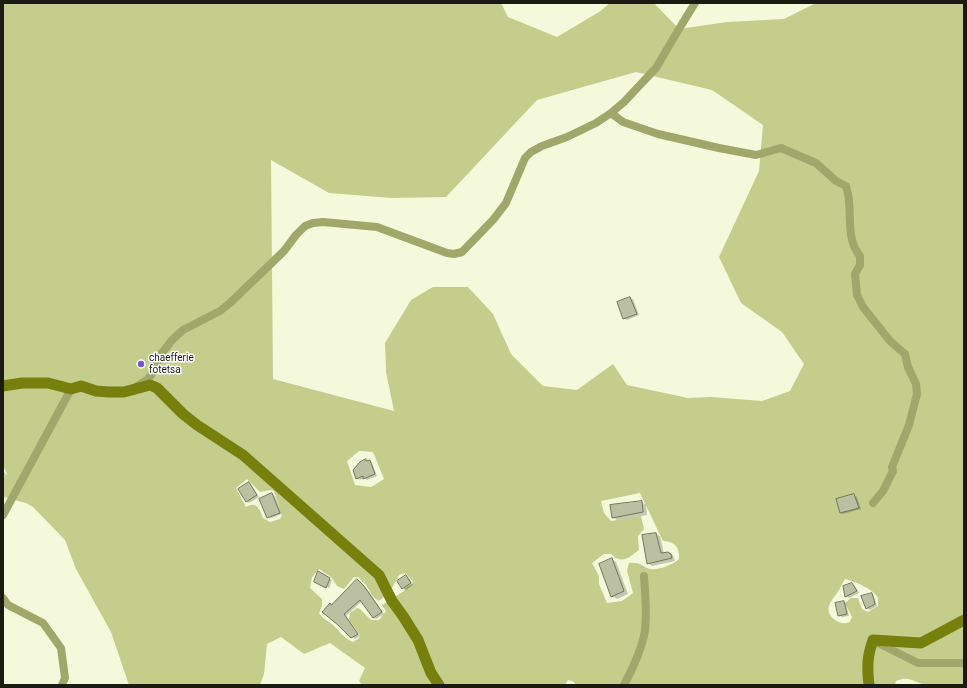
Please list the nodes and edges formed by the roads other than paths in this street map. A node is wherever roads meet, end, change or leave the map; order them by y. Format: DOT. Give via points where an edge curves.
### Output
graph roads {
  1 [pos="696,3"];
  2 [pos="611,113"];
  3 [pos="3,386"];
  4 [pos="71,388"];
  5 [pos="124,392"];
  6 [pos="873,503"];
  7 [pos="3,515"];
  8 [pos="644,576"];
  9 [pos="3,598"];
  10 [pos="964,620"];
  11 [pos="873,640"];
  12 [pos="964,663"];
  13 [pos="62,685"];
  14 [pos="439,685"];
  15 [pos="624,685"];
  16 [pos="869,685"];
  1 -- 2 [label="street" via="656,68"];
  2 -- 5 [label="street" via="585,129 531,152 522,164 503,207 462,252 447,253 377,228 323,222 305,226 284,251 230,304 183,330 162,353 148,379"];
  2 -- 6 [label="street" via="623,122 658,134 719,148 756,155 781,148 816,163 836,181 846,186 854,249 860,256 860,265 855,274 857,295 863,307 890,341 905,354 917,394 909,426 892,467 893,471 883,491"];
  3 -- 4 [label="street" via="48,383"];
  4 -- 5 [label="street" via="81,386 96,391"];
  4 -- 7 [label="street"];
  5 -- 14 [label="street" via="150,385 157,388 197,425 243,455 379,575 392,602 418,640 431,673"];
  8 -- 15 [label="street" via="644,635"];
  9 -- 13 [label="street" via="8,605 43,623 61,648 65,678"];
  10 -- 11 [label="street" via="921,643"];
  11 -- 12 [label="street" via="918,663"];
  11 -- 16 [label="street" via="868,654"];
}
